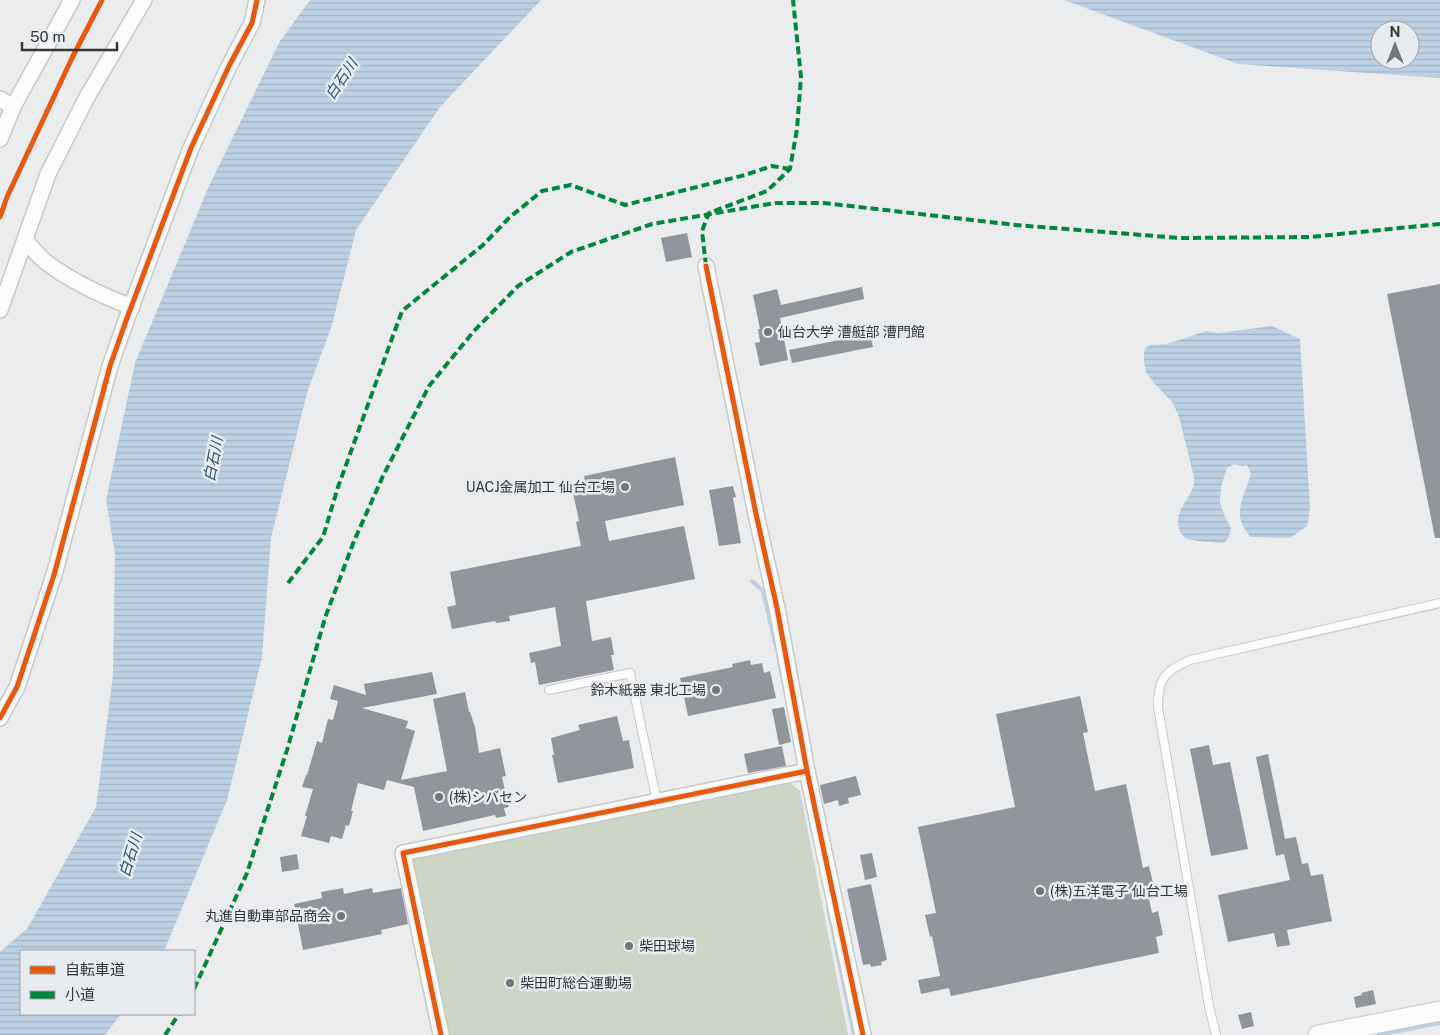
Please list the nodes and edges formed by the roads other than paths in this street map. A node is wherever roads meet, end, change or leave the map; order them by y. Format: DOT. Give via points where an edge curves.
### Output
graph roads {
  1 [pos="72,0"];
  2 [pos="144,0"];
  3 [pos="258,0"];
  4 [pos="0,99"];
  5 [pos="14,107"];
  6 [pos="0,139"];
  7 [pos="26,240"];
  8 [pos="706,266"];
  9 [pos="132,307"];
  10 [pos="0,310"];
  11 [pos="1440,603"];
  12 [pos="549,690"];
  13 [pos="0,718"];
  14 [pos="807,771"];
  15 [pos="658,802"];
  16 [pos="1440,1011"];
  17 [pos="441,1035"];
  18 [pos="863,1035"];
  19 [pos="1216,1035"];
  20 [pos="1318,1035"];
  1 -- 5 [label="street"];
  2 -- 7 [label="street" via="87,97 48,174"];
  3 -- 9 [label="street" via="252,23 191,148"];
  4 -- 5 [label="street"];
  5 -- 6 [label="street"];
  7 -- 9 [label="street" via="46,263"];
  7 -- 10 [label="street"];
  8 -- 14 [label="street" via="777,608"];
  9 -- 13 [label="street" via="110,366 34,638 17,687"];
  11 -- 19 [label="lane" via="1190,660 1165,676 1158,691 1158,706"];
  12 -- 15 [label="lane" via="630,673"];
  14 -- 15 [label="street"];
  14 -- 18 [label="street"];
  15 -- 17 [label="street" via="403,853"];
  16 -- 20 [label="street"];
}
